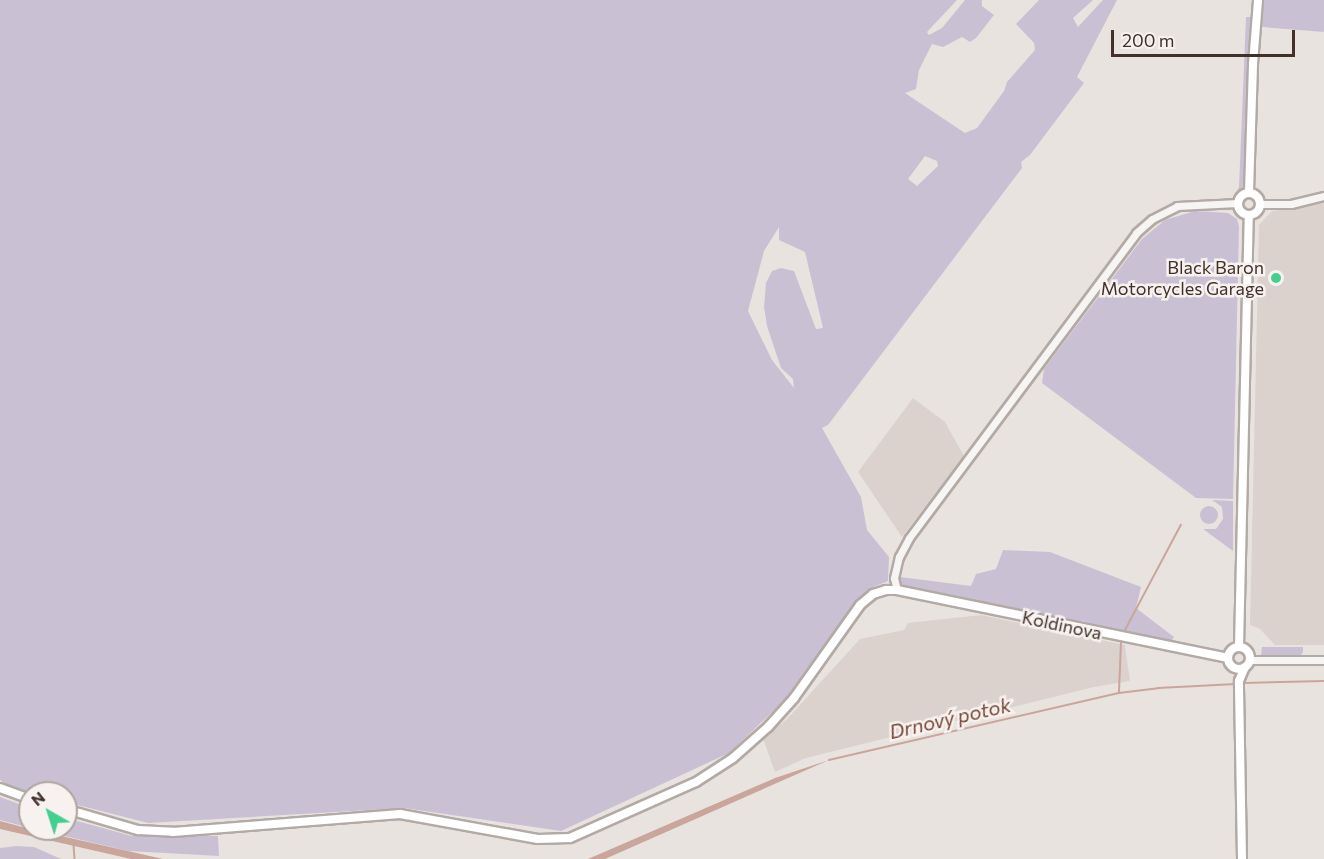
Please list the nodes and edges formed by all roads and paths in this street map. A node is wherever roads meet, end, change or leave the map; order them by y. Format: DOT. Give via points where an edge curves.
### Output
graph roads {
  1 [pos="1258,0"];
  2 [pos="1249,192"];
  3 [pos="1324,196"];
  4 [pos="1238,203"];
  5 [pos="1261,204"];
  6 [pos="1249,215"];
  7 [pos="897,590"];
  8 [pos="1239,647"];
  9 [pos="1227,658"];
  10 [pos="1324,660"];
  11 [pos="1247,663"];
  12 [pos="1238,676"];
  13 [pos="0,788"];
  14 [pos="18,795"];
  15 [pos="78,812"];
  16 [pos="1242,859"];
  1 -- 2 [label="main road"];
  2 -- 4 [label="main road"];
  2 -- 5 [label="main road" via="1258,196"];
  3 -- 5 [label="street" via="1291,204"];
  4 -- 6 [label="main road" via="1241,211"];
  4 -- 7 [label="street" via="1177,206 1136,233 909,538 894,578"];
  5 -- 6 [label="main road" via="1258,212"];
  6 -- 8 [label="main road"];
  7 -- 9 [label="main road, Koldinova"];
  7 -- 15 [label="main road" via="879,591 867,598 794,698 734,758 696,782 570,838 538,839 400,814 191,831 138,830"];
  8 -- 9 [label="main road" via="1230,651"];
  8 -- 11 [label="main road" via="1246,650"];
  9 -- 12 [label="main road"];
  10 -- 11 [label="street"];
  11 -- 12 [label="main road"];
  12 -- 16 [label="main road"];
  13 -- 14 [label="main road"];
}
